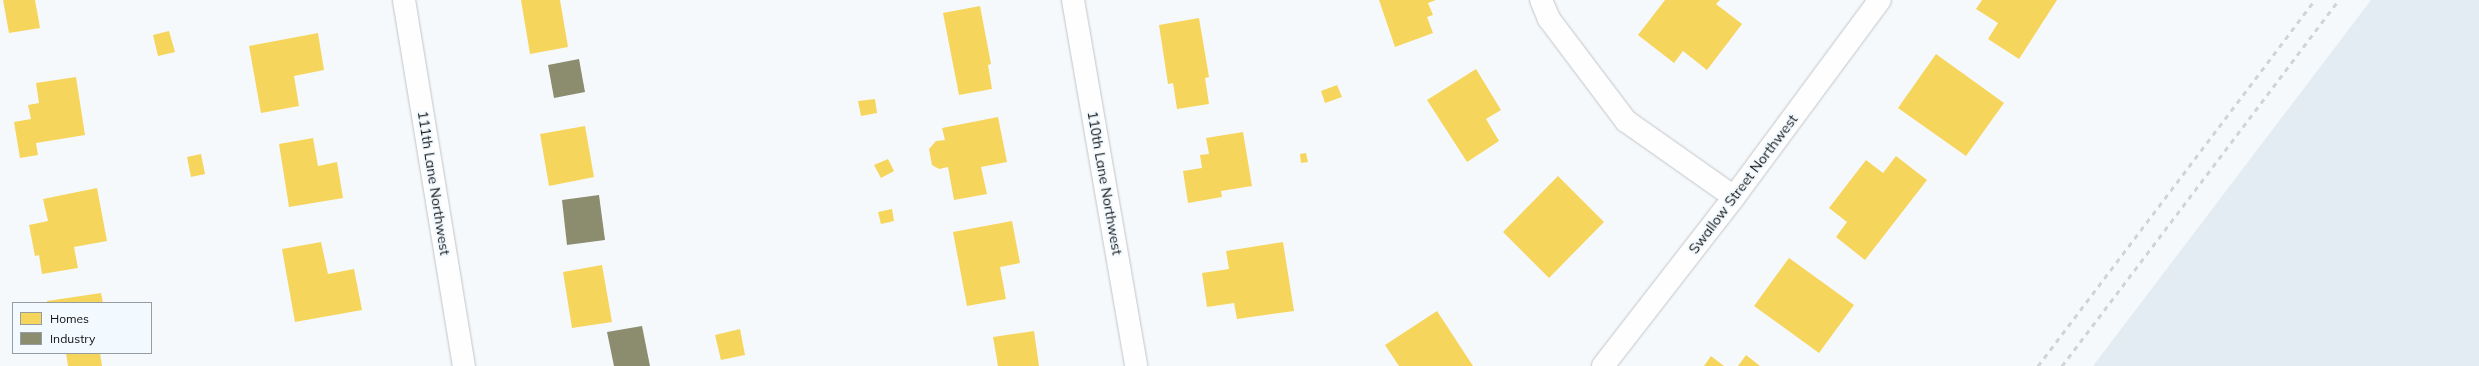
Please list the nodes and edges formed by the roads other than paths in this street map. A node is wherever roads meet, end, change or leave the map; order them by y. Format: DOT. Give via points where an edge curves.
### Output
graph roads {
  1 [pos="404,0"];
  2 [pos="1073,0"];
  3 [pos="1541,0"];
  4 [pos="1880,0"];
  5 [pos="1734,197"];
  6 [pos="464,366"];
  7 [pos="1136,366"];
  8 [pos="1603,366"];
  1 -- 6 [label="street, 111th Lane Northwest"];
  2 -- 7 [label="street, 110th Lane Northwest"];
  3 -- 5 [label="street" via="1549,19 1626,121"];
  4 -- 5 [label="street, Swallow Street Northwest"];
  5 -- 8 [label="street, Swallow Street Northwest"];
}
